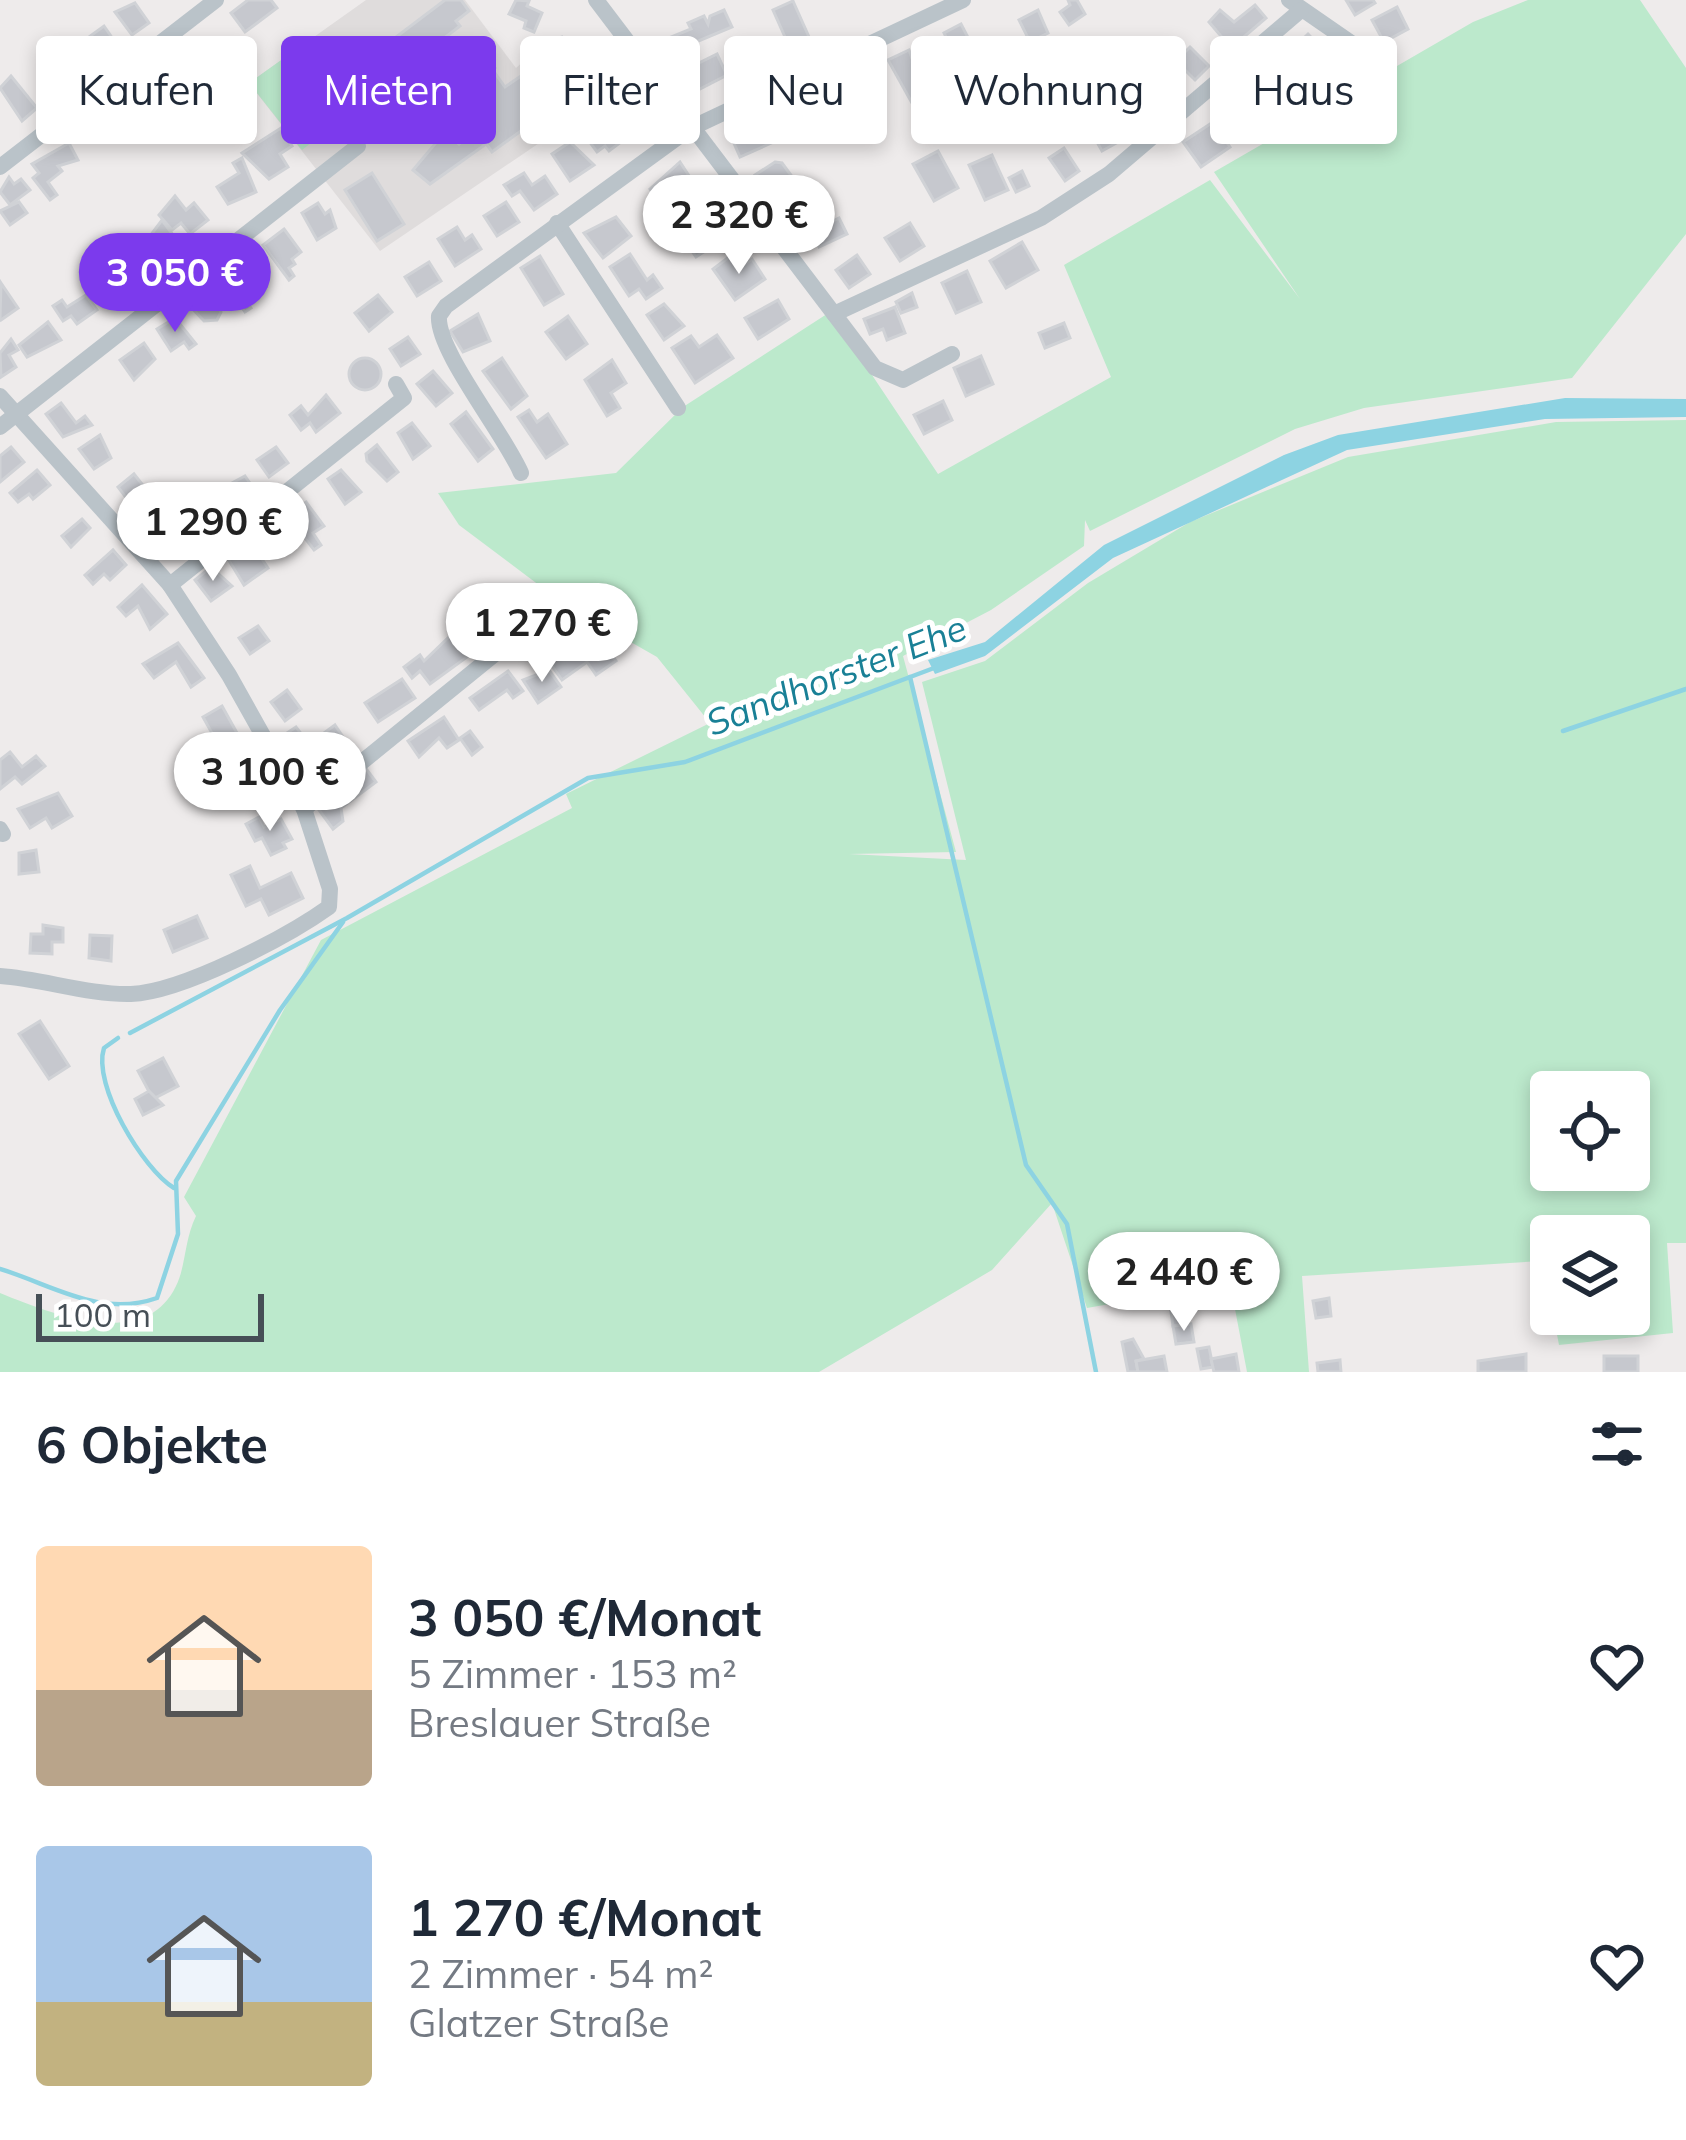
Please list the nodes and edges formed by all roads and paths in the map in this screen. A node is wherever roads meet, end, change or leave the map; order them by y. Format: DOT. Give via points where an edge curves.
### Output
graph roads {
  1 [pos="216,0"];
  2 [pos="596,0"];
  3 [pos="963,0"];
  4 [pos="1295,5"];
  5 [pos="622,36"];
  6 [pos="1340,36"];
  7 [pos="700,123"];
  8 [pos="667,144"];
  9 [pos="700,144"];
  10 [pos="358,146"];
  11 [pos="0,167"];
  12 [pos="557,224"];
  13 [pos="834,314"];
  14 [pos="952,354"];
  15 [pos="396,384"];
  16 [pos="0,397"];
  17 [pos="678,408"];
  18 [pos="16,414"];
  19 [pos="0,427"];
  20 [pos="521,473"];
  21 [pos="170,585"];
  22 [pos="540,636"];
  23 [pos="304,809"];
  24 [pos="0,976"];
  1 -- 11 [label="street"];
  2 -- 5 [label="street"];
  3 -- 7 [label="street"];
  4 -- 6 [label="street"];
  4 -- 13 [label="street" via="1109,175 1041,218"];
  8 -- 12 [label="street"];
  9 -- 13 [label="street"];
  10 -- 18 [label="street"];
  12 -- 17 [label="street"];
  12 -- 20 [label="street" via="467,286 438,327"];
  13 -- 14 [label="street" via="874,368 903,380"];
  15 -- 21 [label="street" via="404,398"];
  16 -- 18 [label="street"];
  18 -- 19 [label="street"];
  18 -- 21 [label="street"];
  21 -- 23 [label="street"];
  22 -- 23 [label="street" via="522,632"];
  23 -- 24 [label="street" via="329,907 240,957 134,994"];
}
